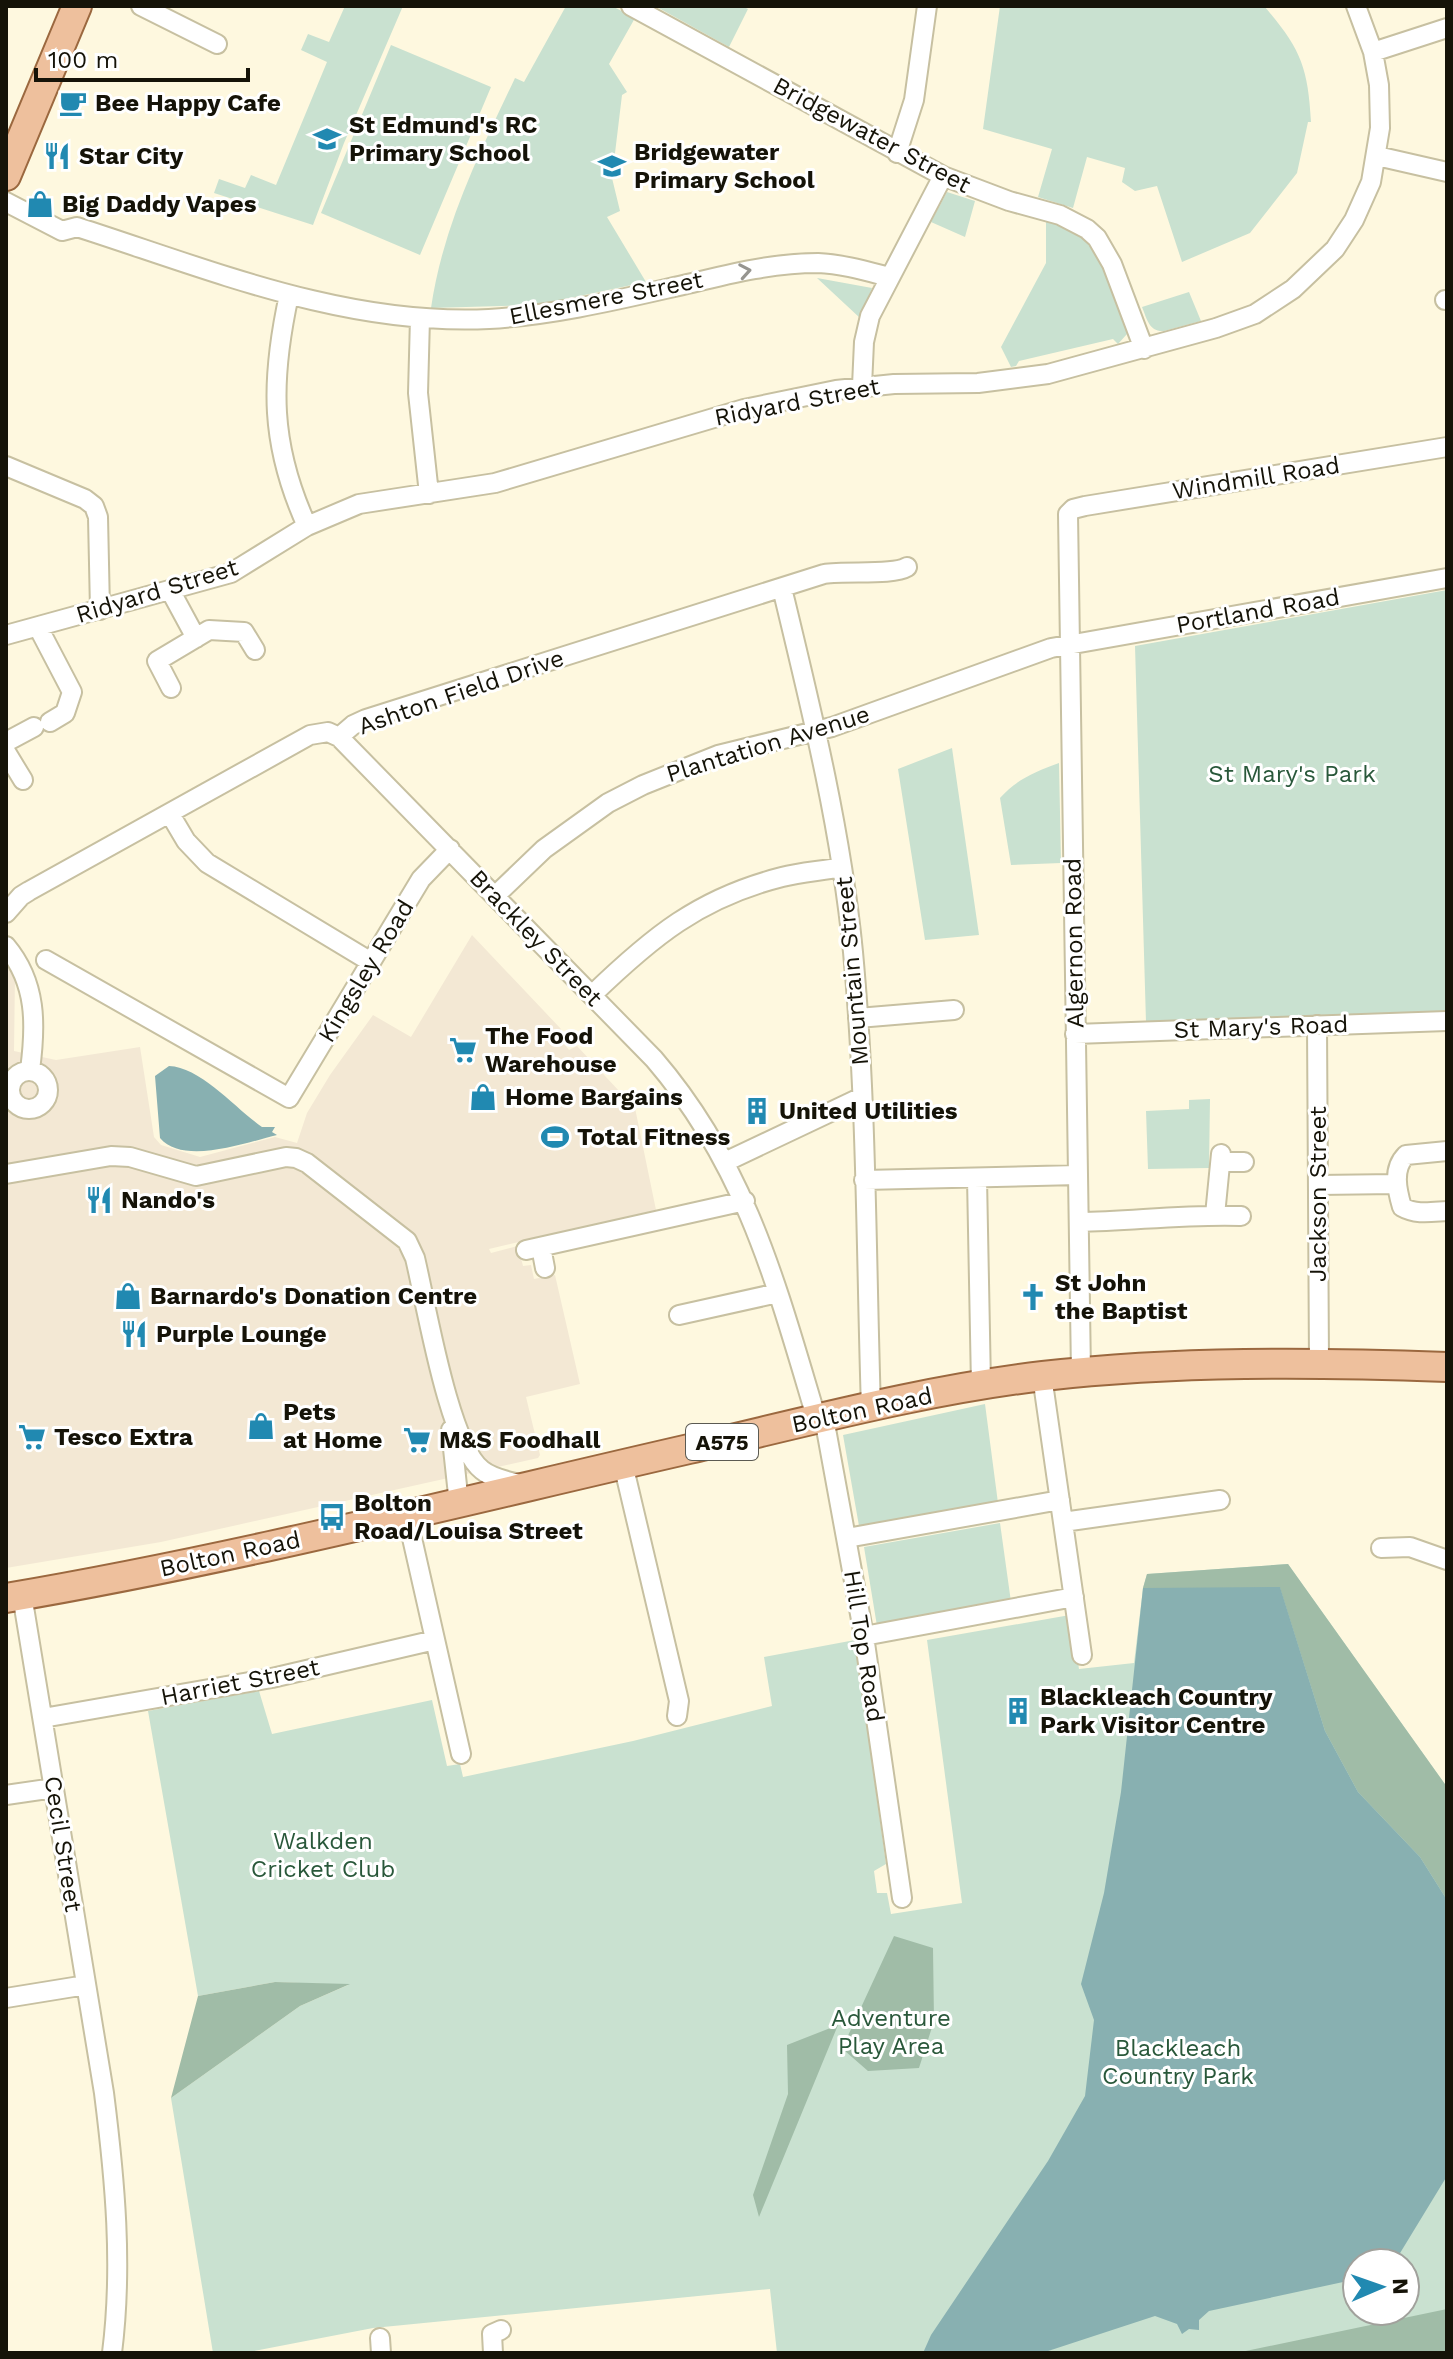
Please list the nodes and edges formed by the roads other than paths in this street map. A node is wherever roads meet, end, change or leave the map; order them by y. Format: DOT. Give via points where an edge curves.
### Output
graph roads {
  1 [pos="77,6"];
  2 [pos="141,6"];
  3 [pos="631,6"];
  4 [pos="927,6"];
  5 [pos="1356,6"];
  6 [pos="1447,28"];
  7 [pos="217,44"];
  8 [pos="1373,52"];
  9 [pos="897,153"];
  10 [pos="1377,156"];
  11 [pos="1447,172"];
  12 [pos="6,176"];
  13 [pos="943,176"];
  14 [pos="6,202"];
  15 [pos="889,277"];
  16 [pos="289,295"];
  17 [pos="420,318"];
  18 [pos="1144,349"];
  19 [pos="862,386"];
  20 [pos="1447,447"];
  21 [pos="6,466"];
  22 [pos="429,494"];
  23 [pos="1068,514"];
  24 [pos="307,526"];
  25 [pos="907,567"];
  26 [pos="1447,578"];
  27 [pos="782,588"];
  28 [pos="170,590"];
  29 [pos="100,610"];
  30 [pos="38,627"];
  31 [pos="6,635"];
  32 [pos="196,638"];
  33 [pos="1069,645"];
  34 [pos="255,650"];
  35 [pos="171,688"];
  36 [pos="817,731"];
  37 [pos="339,737"];
  38 [pos="6,742"];
  39 [pos="6,752"];
  40 [pos="23,780"];
  41 [pos="170,814"];
  42 [pos="450,849"];
  43 [pos="842,867"];
  44 [pos="495,896"];
  45 [pos="6,913"];
  46 [pos="6,946"];
  47 [pos="371,962"];
  48 [pos="53,970"];
  49 [pos="592,995"];
  50 [pos="954,1010"];
  51 [pos="858,1018"];
  52 [pos="1447,1021"];
  53 [pos="1317,1025"];
  54 [pos="1075,1034"];
  55 [pos="30,1070"];
  56 [pos="862,1097"];
  57 [pos="1447,1151"];
  58 [pos="725,1162"];
  59 [pos="1244,1162"];
  60 [pos="6,1174"];
  61 [pos="1078,1175"];
  62 [pos="977,1178"];
  63 [pos="864,1180"];
  64 [pos="1396,1184"];
  65 [pos="1318,1185"];
  66 [pos="745,1201"];
  67 [pos="1447,1211"];
  68 [pos="1215,1215"];
  69 [pos="1241,1216"];
  70 [pos="1079,1222"];
  71 [pos="545,1268"];
  72 [pos="778,1293"];
  73 [pos="693,1317"];
  74 [pos="1319,1363"];
  75 [pos="1447,1367"];
  76 [pos="1081,1373"];
  77 [pos="1042,1376"];
  78 [pos="981,1385"];
  79 [pos="448,1400"];
  80 [pos="871,1408"];
  81 [pos="821,1419"];
  82 [pos="459,1435"];
  83 [pos="623,1464"];
  84 [pos="529,1487"];
  85 [pos="1060,1500"];
  86 [pos="1220,1500"];
  87 [pos="466,1502"];
  88 [pos="407,1516"];
  89 [pos="1063,1522"];
  90 [pos="847,1538"];
  91 [pos="1378,1550"];
  92 [pos="1447,1560"];
  93 [pos="14,1596"];
  94 [pos="1074,1597"];
  95 [pos="864,1636"];
  96 [pos="435,1640"];
  97 [pos="1082,1655"];
  98 [pos="677,1716"];
  99 [pos="43,1718"];
  100 [pos="461,1754"];
  101 [pos="54,1788"];
  102 [pos="6,1795"];
  103 [pos="902,1898"];
  104 [pos="86,1985"];
  105 [pos="6,1998"];
  106 [pos="501,2330"];
  107 [pos="112,2353"];
  108 [pos="493,2353"];
  1 -- 12 [label="main road"];
  2 -- 7 [label="street"];
  3 -- 9 [label="street, Bridgewater Street"];
  4 -- 9 [label="street" via="914,100"];
  5 -- 8 [label="street, Ridyard Street"];
  6 -- 8 [label="street"];
  8 -- 10 [label="street, Ridyard Street" via="1381,106"];
  9 -- 13 [label="street, Bridgewater Street"];
  10 -- 11 [label="street"];
  10 -- 18 [label="street, Ridyard Street" via="1354,220 1335,249 1293,289 1255,314"];
  13 -- 15 [label="street"];
  13 -- 18 [label="street, Bridgewater Street" via="1087,229 1112,264"];
  14 -- 16 [label="street, Ellesmere Street" via="57,230 77,227"];
  17 -- 15 [label="street, Ellesmere Street, one-way" via="540,314 804,263"];
  15 -- 19 [label="street" via="867,328"];
  16 -- 17 [label="street, Ellesmere Street" via="361,312"];
  16 -- 24 [label="street" via="276,362 278,434"];
  17 -- 22 [label="street" via="418,404"];
  18 -- 19 [label="street, Ridyard Street" via="1010,380"];
  19 -- 22 [label="street, Ridyard Street" via="744,409 495,483"];
  20 -- 23 [label="street, Windmill Road" via="1085,506"];
  21 -- 29 [label="street" via="94,506"];
  22 -- 24 [label="street, Ridyard Street" via="359,504"];
  23 -- 33 [label="street, Algernon Road"];
  24 -- 28 [label="street, Ridyard Street" via="231,573"];
  25 -- 27 [label="street, Ashton Field Drive" via="838,571"];
  26 -- 33 [label="street, Portland Road"];
  27 -- 36 [label="street, Mountain Street"];
  27 -- 37 [label="street, Ashton Field Drive" via="366,719"];
  28 -- 29 [label="street, Ridyard Street"];
  28 -- 32 [label="street"];
  29 -- 30 [label="street, Ridyard Street"];
  30 -- 31 [label="street, Ridyard Street"];
  30 -- 38 [label="street" via="72,692 65,713"];
  32 -- 34 [label="street" via="209,630 238,630"];
  32 -- 35 [label="street" via="157,661"];
  33 -- 36 [label="street, Plantation Avenue" via="1036,652"];
  33 -- 54 [label="street, Algernon Road"];
  36 -- 43 [label="street, Mountain Street"];
  36 -- 44 [label="street, Plantation Avenue" via="718,755 643,785 578,823"];
  37 -- 41 [label="street, Ashton Field Drive" via="328,732 310,735"];
  37 -- 42 [label="street, Brackley Street"];
  39 -- 40 [label="street"];
  41 -- 45 [label="street, Ashton Field Drive" via="21,896"];
  41 -- 47 [label="street" via="207,863"];
  42 -- 44 [label="street, Brackley Street"];
  42 -- 47 [label="street, Kingsley Road" via="421,879"];
  43 -- 49 [label="street" via="784,877 715,900 654,937"];
  43 -- 51 [label="street, Mountain Street"];
  44 -- 49 [label="street, Brackley Street"];
  46 -- 55 [label="street" via="20,965 32,999"];
  47 -- 48 [label="street, Kingsley Road" via="289,1098"];
  49 -- 58 [label="street, Brackley Street" via="673,1082"];
  50 -- 51 [label="street"];
  51 -- 56 [label="street, Mountain Street"];
  52 -- 53 [label="street, St Mary's Road"];
  53 -- 54 [label="street, St Mary's Road"];
  53 -- 65 [label="street, Jackson Street"];
  54 -- 61 [label="street, Algernon Road"];
  56 -- 58 [label="street"];
  56 -- 63 [label="street, Mountain Street"];
  57 -- 64 [label="street" via="1401,1158"];
  58 -- 66 [label="street, Brackley Street"];
  59 -- 68 [label="street" via="1221,1158"];
  60 -- 79 [label="street" via="111,1156 196,1176 286,1157 307,1163 407,1241"];
  61 -- 62 [label="street"];
  61 -- 70 [label="street, Algernon Road"];
  62 -- 63 [label="street"];
  62 -- 78 [label="street"];
  63 -- 80 [label="street, Mountain Street"];
  64 -- 65 [label="street"];
  64 -- 67 [label="street" via="1402,1207"];
  65 -- 74 [label="street, Jackson Street"];
  66 -- 71 [label="street" via="533,1249"];
  66 -- 72 [label="street, Brackley Street"];
  68 -- 69 [label="street"];
  68 -- 70 [label="street"];
  70 -- 76 [label="street, Algernon Road"];
  72 -- 73 [label="street"];
  72 -- 81 [label="street, Brackley Street"];
  74 -- 75 [label="main road, Bolton Road / A575"];
  74 -- 76 [label="main road, Bolton Road / A575" via="1206,1363"];
  76 -- 77 [label="main road, Bolton Road / A575"];
  77 -- 78 [label="main road, Bolton Road / A575"];
  77 -- 85 [label="street"];
  78 -- 80 [label="main road, Bolton Road / A575"];
  79 -- 82 [label="street"];
  79 -- 87 [label="street"];
  80 -- 81 [label="main road, Bolton Road / A575"];
  81 -- 83 [label="main road, Bolton Road / A575"];
  81 -- 90 [label="street, Hill Top Road"];
  82 -- 84 [label="street" via="483,1471"];
  82 -- 87 [label="street"];
  83 -- 84 [label="main road, Bolton Road / A575"];
  83 -- 98 [label="street" via="679,1701"];
  84 -- 87 [label="main road, Bolton Road / A575"];
  85 -- 89 [label="street"];
  85 -- 90 [label="street"];
  86 -- 89 [label="street" via="1187,1497"];
  87 -- 88 [label="main road, Bolton Road / A575"];
  88 -- 93 [label="main road, Bolton Road / A575"];
  88 -- 96 [label="street"];
  89 -- 94 [label="street"];
  90 -- 95 [label="street, Hill Top Road"];
  91 -- 92 [label="street" via="1410,1547"];
  93 -- 99 [label="street, Cecil Street"];
  94 -- 95 [label="street"];
  94 -- 97 [label="street"];
  95 -- 103 [label="street, Hill Top Road" via="892,1876"];
  96 -- 99 [label="street, Harriet Street" via="272,1678"];
  96 -- 100 [label="street"];
  99 -- 101 [label="street, Cecil Street"];
  101 -- 102 [label="street"];
  101 -- 104 [label="street, Cecil Street"];
  104 -- 105 [label="street"];
  104 -- 107 [label="street, Cecil Street" via="117,2220"];
  106 -- 108 [label="street" via="492,2334"];
}
